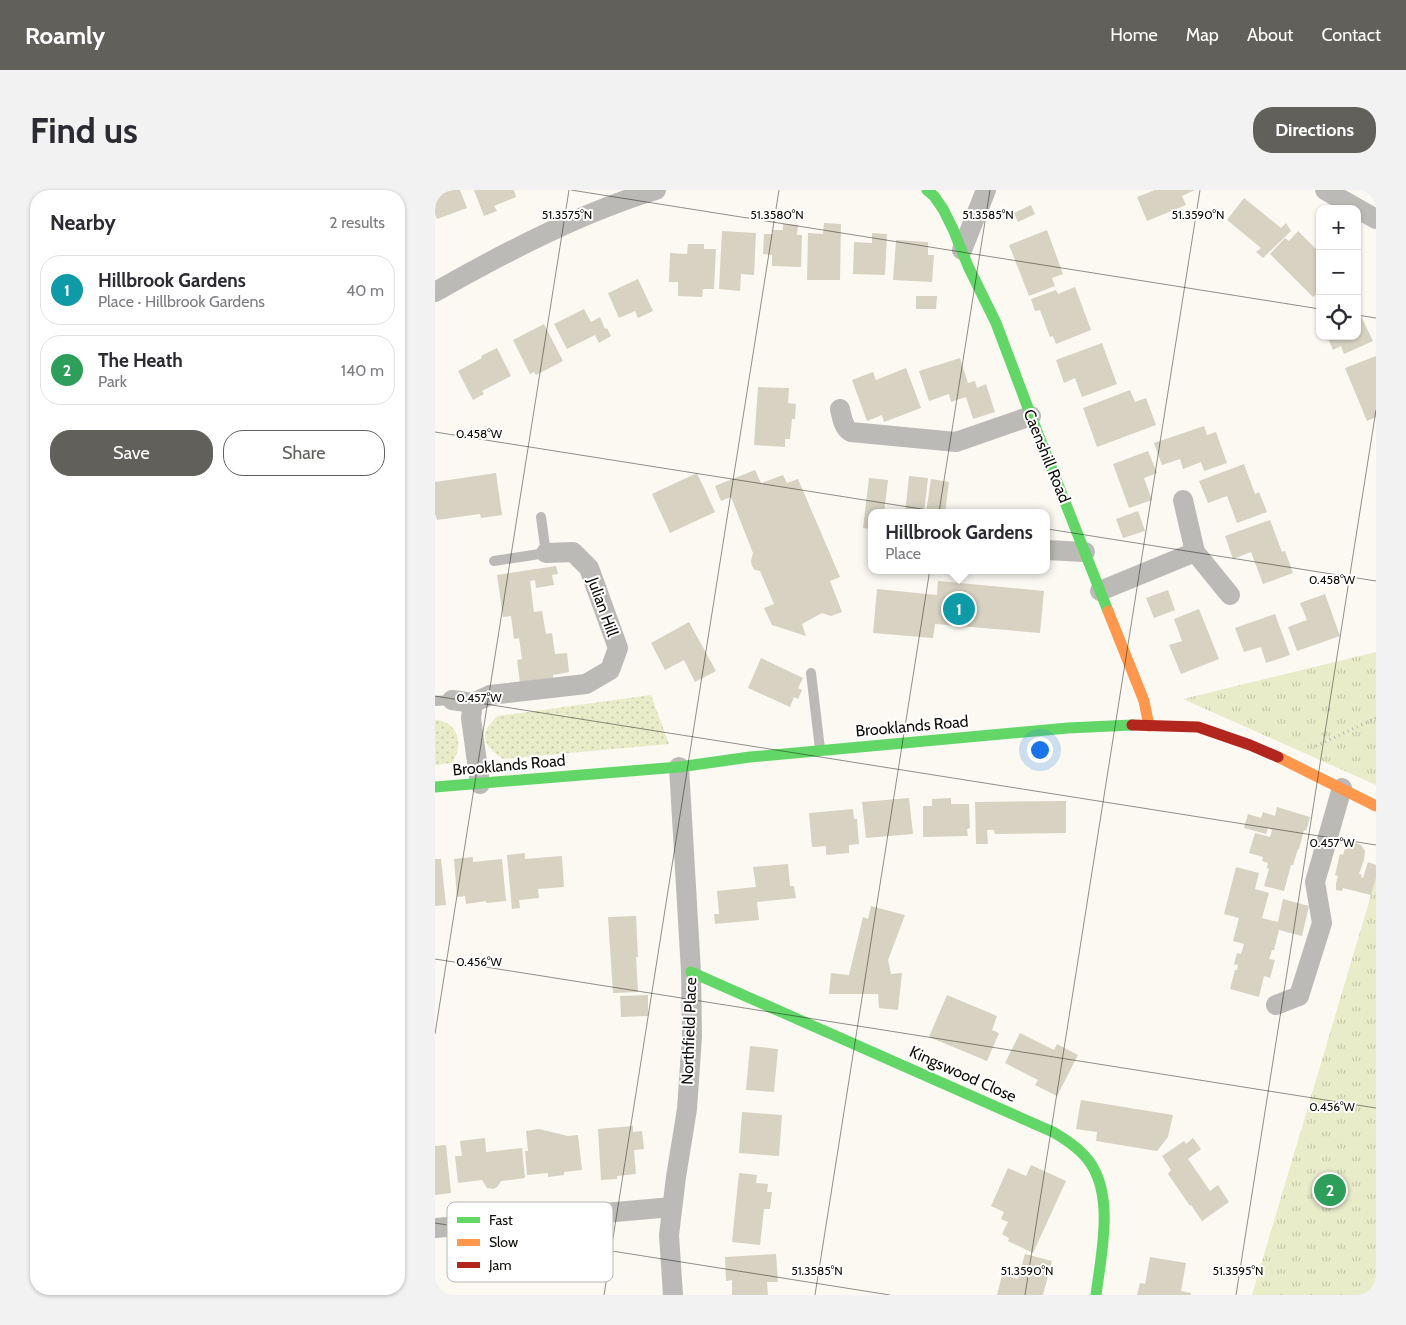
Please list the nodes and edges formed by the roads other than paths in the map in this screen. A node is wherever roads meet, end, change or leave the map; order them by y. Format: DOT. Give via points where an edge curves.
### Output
graph roads {
  1 [pos="656,190"];
  2 [pos="927,190"];
  3 [pos="986,190"];
  4 [pos="1325,190"];
  5 [pos="1376,219"];
  6 [pos="962,250"];
  7 [pos="435,292"];
  8 [pos="840,409"];
  9 [pos="1031,416"];
  10 [pos="1183,500"];
  11 [pos="541,517"];
  12 [pos="1050,550"];
  13 [pos="546,552"];
  14 [pos="1085,552"];
  15 [pos="1195,552"];
  16 [pos="494,561"];
  17 [pos="1100,591"];
  18 [pos="1230,595"];
  19 [pos="811,673"];
  20 [pos="444,700"];
  21 [pos="473,703"];
  22 [pos="1149,726"];
  23 [pos="820,750"];
  24 [pos="679,767"];
  25 [pos="480,784"];
  26 [pos="435,788"];
  27 [pos="1342,788"];
  28 [pos="1376,806"];
  29 [pos="691,972"];
  30 [pos="1276,1005"];
  31 [pos="672,1207"];
  32 [pos="613,1212"];
  33 [pos="673,1295"];
  34 [pos="1096,1295"];
  1 -- 7 [label="street" via="585,215"];
  2 -- 6 [label="street, Caenshill Road" via="943,209"];
  3 -- 6 [label="street"];
  4 -- 5 [label="street"];
  6 -- 9 [label="street, Caenshill Road" via="996,323"];
  8 -- 9 [label="street" via="845,426 851,432 956,442"];
  9 -- 14 [label="street, Caenshill Road"];
  10 -- 15 [label="street"];
  11 -- 13 [label="lane"];
  12 -- 14 [label="street"];
  13 -- 16 [label="lane, Julian Hill"];
  13 -- 21 [label="street, Julian Hill" via="573,552 589,568 618,648 610,670 586,684 491,695"];
  14 -- 17 [label="street, Caenshill Road"];
  15 -- 17 [label="street"];
  15 -- 18 [label="street"];
  17 -- 22 [label="street, Caenshill Road" via="1144,701"];
  19 -- 23 [label="lane"];
  20 -- 21 [label="street, Julian Hill"];
  21 -- 25 [label="street" via="471,718"];
  22 -- 23 [label="street, Brooklands Road" via="1068,728"];
  22 -- 27 [label="street, Brooklands Road" via="1198,727 1286,760"];
  23 -- 24 [label="street, Brooklands Road"];
  24 -- 25 [label="street, Brooklands Road"];
  24 -- 29 [label="street, Northfield Place"];
  25 -- 26 [label="street, Brooklands Road"];
  27 -- 28 [label="street, Brooklands Road"];
  27 -- 30 [label="street" via="1315,882 1322,923 1299,996"];
  29 -- 31 [label="street, Northfield Place" via="692,1036 687,1109"];
  29 -- 34 [label="street, Kingswood Close" via="1053,1132 1075,1146 1092,1165 1102,1188 1105,1220"];
  31 -- 32 [label="street"];
  31 -- 33 [label="street, Northfield Place" via="669,1235"];
}
